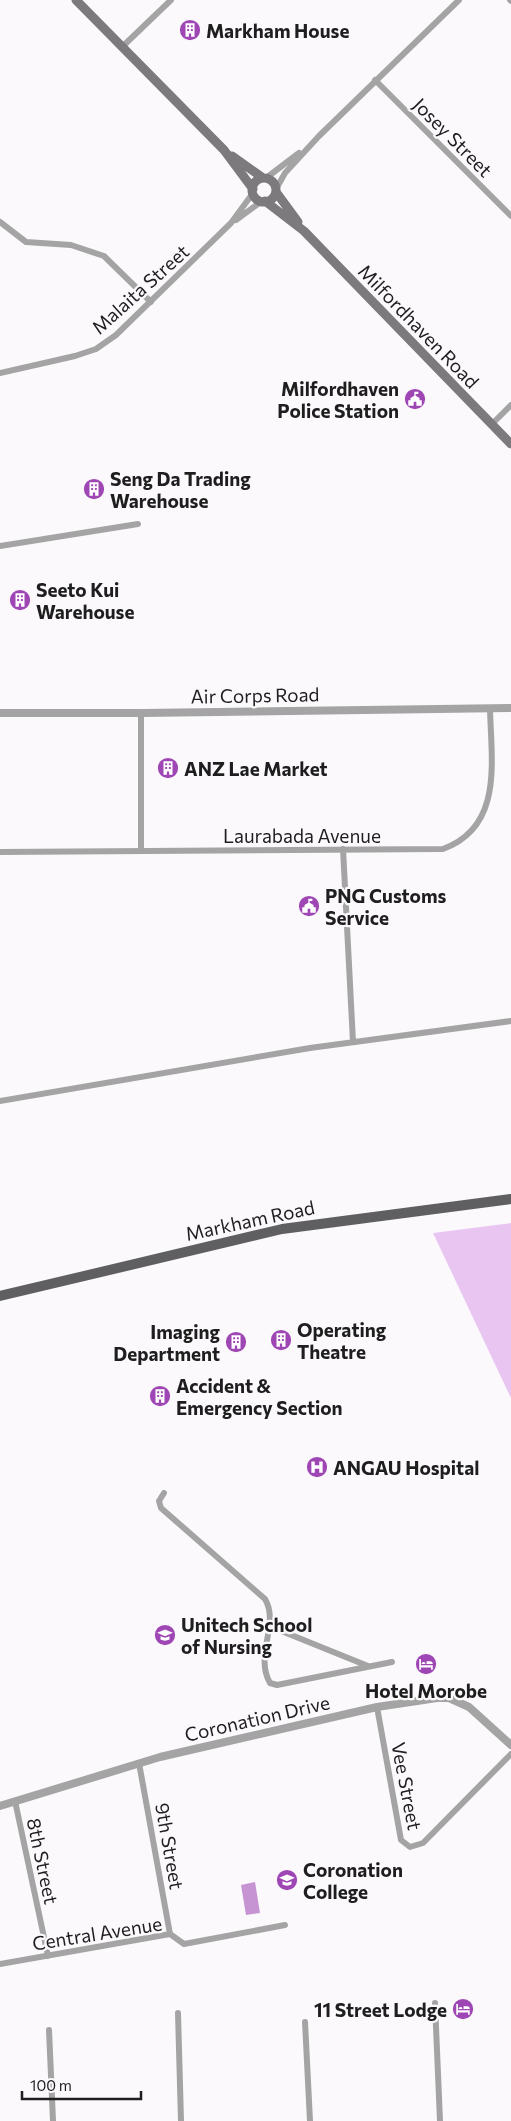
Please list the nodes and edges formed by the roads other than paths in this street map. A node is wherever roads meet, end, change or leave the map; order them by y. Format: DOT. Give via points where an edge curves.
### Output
graph roads {
  1 [pos="76,0"];
  2 [pos="171,0"];
  3 [pos="458,0"];
  4 [pos="122,46"];
  5 [pos="375,80"];
  6 [pos="319,136"];
  7 [pos="224,150"];
  8 [pos="265,178"];
  9 [pos="276,190"];
  10 [pos="253,191"];
  11 [pos="264,201"];
  12 [pos="511,216"];
  13 [pos="0,222"];
  14 [pos="231,223"];
  15 [pos="304,231"];
  16 [pos="151,302"];
  17 [pos="0,372"];
  18 [pos="511,406"];
  19 [pos="492,424"];
  20 [pos="511,444"];
  21 [pos="138,524"];
  22 [pos="0,546"];
  23 [pos="490,708"];
  24 [pos="511,708"];
  25 [pos="0,713"];
  26 [pos="141,713"];
  27 [pos="343,849"];
  28 [pos="141,851"];
  29 [pos="0,852"];
  30 [pos="511,1021"];
  31 [pos="352,1042"];
  32 [pos="0,1101"];
  33 [pos="511,1199"];
  34 [pos="0,1296"];
  35 [pos="164,1493"];
  36 [pos="268,1626"];
  37 [pos="392,1662"];
  38 [pos="369,1666"];
  39 [pos="377,1707"];
  40 [pos="511,1745"];
  41 [pos="511,1754"];
  42 [pos="139,1763"];
  43 [pos="15,1801"];
  44 [pos="0,1806"];
  45 [pos="285,1926"];
  46 [pos="170,1934"];
  47 [pos="48,1956"];
  48 [pos="0,1964"];
  49 [pos="436,2003"];
  50 [pos="178,2013"];
  51 [pos="306,2022"];
  52 [pos="49,2030"];
  53 [pos="53,2121"];
  54 [pos="181,2121"];
  55 [pos="310,2121"];
  56 [pos="440,2121"];
  1 -- 4 [label="main road"];
  2 -- 4 [label="street"];
  3 -- 5 [label="street"];
  4 -- 7 [label="main road"];
  5 -- 6 [label="street"];
  5 -- 12 [label="street, Josey Street"];
  6 -- 8 [label="street"];
  6 -- 9 [label="street" via="285,173"];
  7 -- 8 [label="main road"];
  7 -- 10 [label="main road"];
  8 -- 9 [label="main road" via="272,181"];
  8 -- 10 [label="main road" via="255,182"];
  9 -- 11 [label="main road" via="272,198"];
  9 -- 15 [label="main road, Milfordhaven Road"];
  10 -- 11 [label="main road"];
  10 -- 14 [label="street, Malaita Street"];
  11 -- 14 [label="street, Malaita Street"];
  11 -- 15 [label="main road, Milfordhaven Road"];
  13 -- 16 [label="street" via="26,242 71,245 104,256"];
  14 -- 16 [label="street, Malaita Street"];
  15 -- 19 [label="main road, Milfordhaven Road"];
  16 -- 17 [label="street, Malaita Street" via="96,349"];
  18 -- 19 [label="street"];
  19 -- 20 [label="main road, Milfordhaven Road"];
  21 -- 22 [label="street"];
  23 -- 24 [label="street, Air Corps Road"];
  23 -- 26 [label="street, Air Corps Road"];
  23 -- 27 [label="street, Laurabada Avenue" via="491,780 488,802 481,821 465,837 443,849"];
  25 -- 26 [label="street, Air Corps Road"];
  26 -- 28 [label="street"];
  27 -- 28 [label="street, Laurabada Avenue"];
  27 -- 31 [label="street"];
  28 -- 29 [label="street, Laurabada Avenue"];
  30 -- 31 [label="street"];
  31 -- 32 [label="street"];
  33 -- 34 [label="main road, Markham Road" via="282,1228"];
  35 -- 36 [label="street" via="159,1501 161,1508 265,1600 270,1608"];
  36 -- 38 [label="street"];
  36 -- 38 [label="street" via="264,1660 265,1674 270,1683 277,1685"];
  37 -- 38 [label="street"];
  39 -- 40 [label="street, Coronation Drive" via="448,1698 469,1708"];
  39 -- 41 [label="street, Vee Street" via="401,1840 410,1847 423,1843"];
  39 -- 42 [label="street, Coronation Drive"];
  42 -- 43 [label="street, Coronation Drive"];
  42 -- 46 [label="street, 9th Street"];
  43 -- 44 [label="street, Coronation Drive"];
  43 -- 47 [label="street, 8th Street"];
  45 -- 46 [label="street, Central Avenue" via="184,1944"];
  46 -- 47 [label="street, Central Avenue"];
  47 -- 48 [label="street, Central Avenue"];
  49 -- 56 [label="street"];
  50 -- 54 [label="street"];
  51 -- 55 [label="street"];
  52 -- 53 [label="street"];
}
